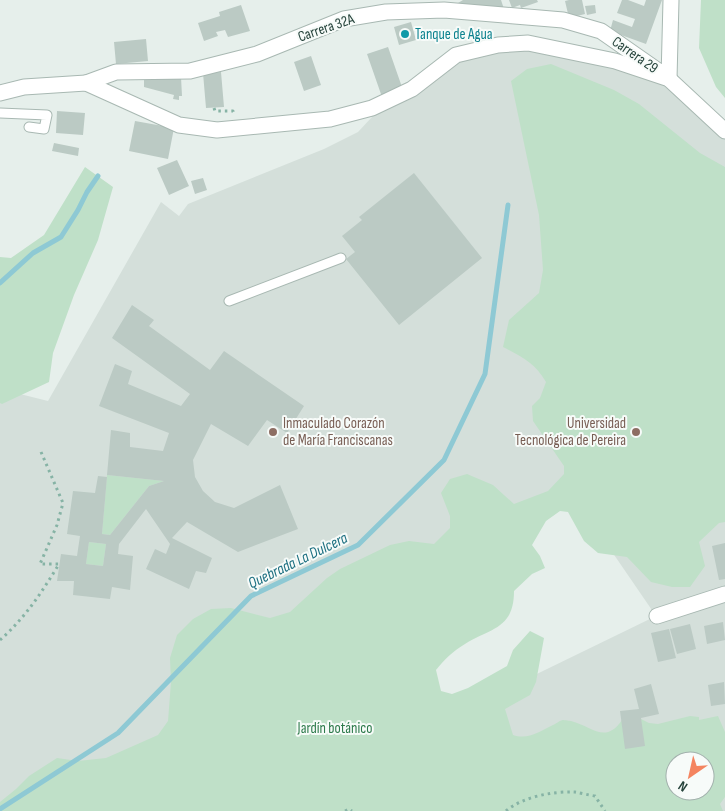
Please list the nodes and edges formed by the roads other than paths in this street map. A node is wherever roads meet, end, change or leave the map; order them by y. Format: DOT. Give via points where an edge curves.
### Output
graph roads {
  1 [pos="672,0"];
  2 [pos="601,31"];
  3 [pos="669,79"];
  4 [pos="86,83"];
  5 [pos="0,93"];
  6 [pos="0,113"];
  7 [pos="29,127"];
  8 [pos="725,131"];
  9 [pos="341,258"];
  10 [pos="229,301"];
  11 [pos="725,594"];
  12 [pos="656,616"];
  1 -- 3 [label="street"];
  2 -- 3 [label="street, Carrera 29"];
  2 -- 4 [label="street, Carrera 32A" via="563,20 444,10 386,12 344,19 257,54 190,71 116,72"];
  3 -- 4 [label="street" via="615,61 528,43 498,45 456,56 412,88 372,108 330,119 217,130 179,125"];
  3 -- 8 [label="street, Carrera 29"];
  4 -- 5 [label="street" via="24,87"];
  6 -- 7 [label="lane" via="47,115 44,128"];
  9 -- 10 [label="lane"];
  11 -- 12 [label="street"];
}
